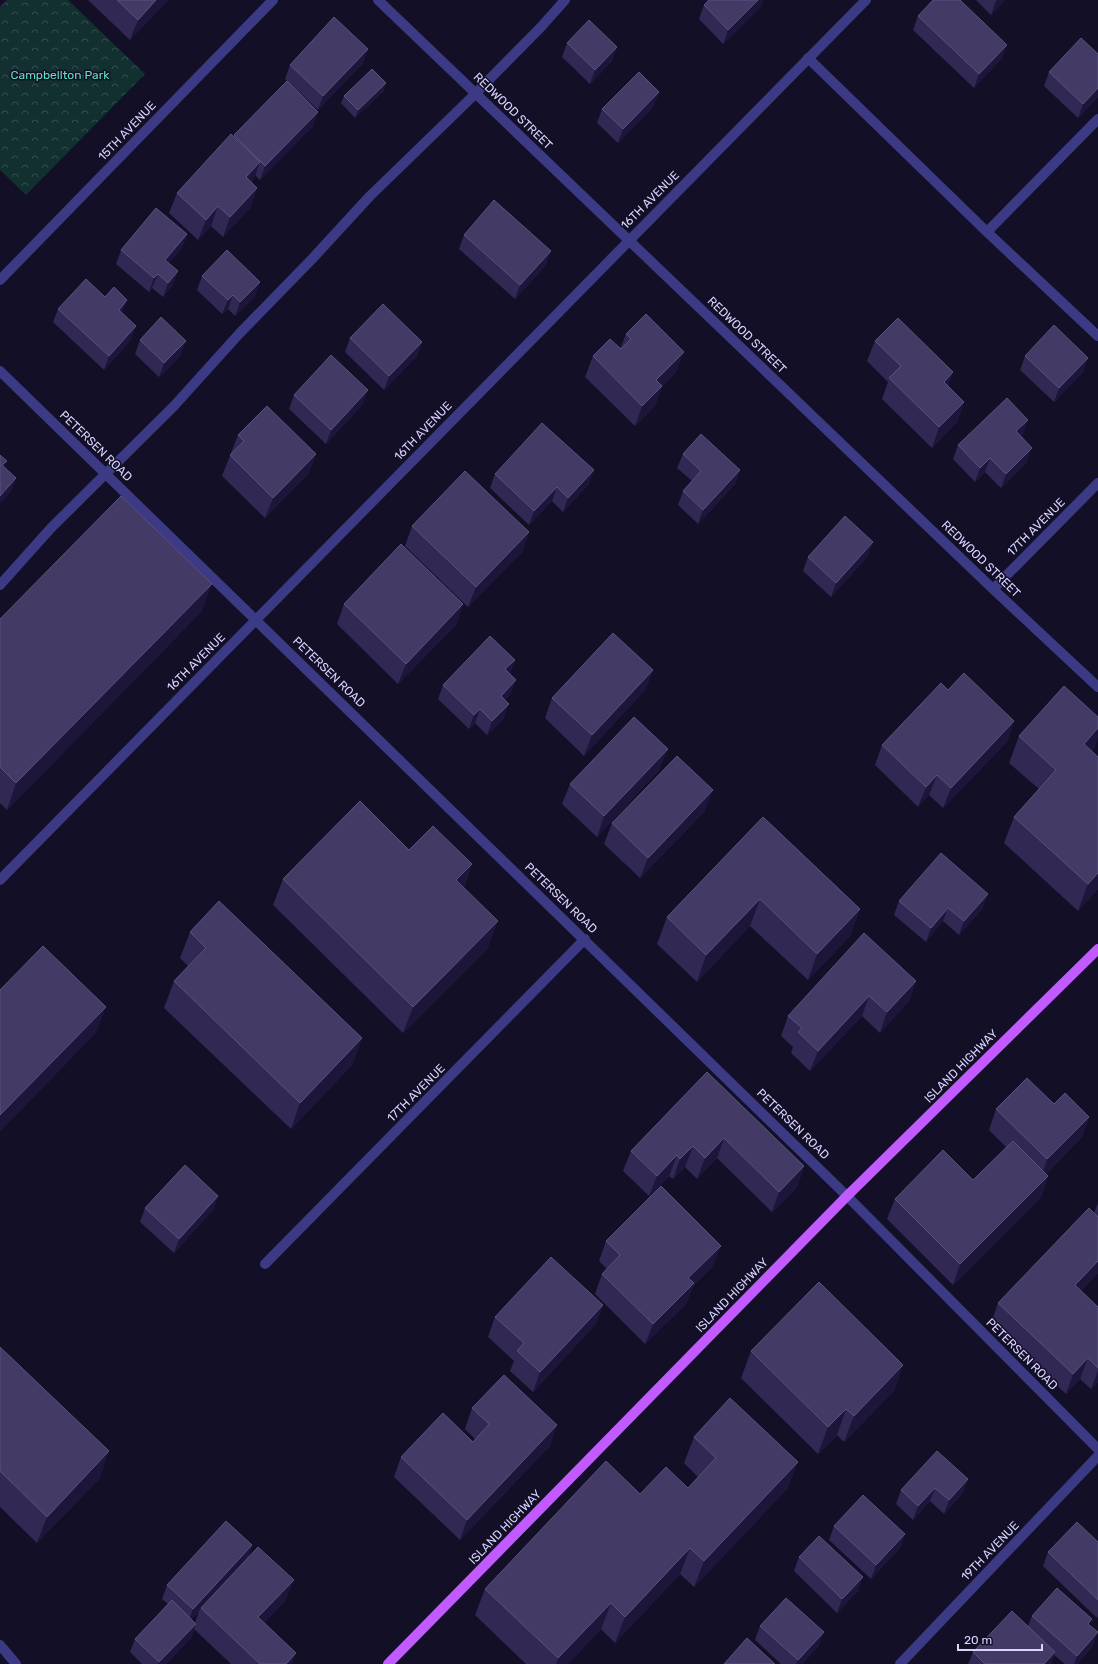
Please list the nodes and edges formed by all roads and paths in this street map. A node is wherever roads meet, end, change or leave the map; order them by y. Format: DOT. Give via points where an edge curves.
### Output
graph roads {
  1 [pos="273,0"];
  2 [pos="378,0"];
  3 [pos="565,0"];
  4 [pos="866,0"];
  5 [pos="808,58"];
  6 [pos="475,92"];
  7 [pos="1098,119"];
  8 [pos="987,232"];
  9 [pos="629,240"];
  10 [pos="0,280"];
  11 [pos="1098,336"];
  12 [pos="0,371"];
  13 [pos="106,473"];
  14 [pos="1098,483"];
  15 [pos="0,585"];
  16 [pos="993,589"];
  17 [pos="256,620"];
  18 [pos="1098,687"];
  19 [pos="0,880"];
  20 [pos="585,939"];
  21 [pos="1098,949"];
  22 [pos="847,1196"];
  23 [pos="265,1264"];
  24 [pos="1098,1449"];
  25 [pos="1098,1456"];
  26 [pos="0,1645"];
  27 [pos="16,1664"];
  28 [pos="388,1664"];
  29 [pos="900,1664"];
  1 -- 10 [label="street, 15TH AVENUE"];
  2 -- 6 [label="street, REDWOOD STREET"];
  3 -- 6 [label="street"];
  4 -- 5 [label="street, 16TH AVENUE"];
  5 -- 8 [label="street"];
  5 -- 9 [label="street, 16TH AVENUE"];
  6 -- 9 [label="street, REDWOOD STREET"];
  6 -- 13 [label="street" via="370,196 174,406"];
  7 -- 8 [label="street"];
  8 -- 11 [label="street"];
  9 -- 16 [label="street, REDWOOD STREET"];
  9 -- 17 [label="street, 16TH AVENUE"];
  12 -- 13 [label="street, PETERSEN ROAD"];
  13 -- 15 [label="street" via="51,528"];
  13 -- 17 [label="street, PETERSEN ROAD"];
  14 -- 16 [label="street, 17TH AVENUE"];
  16 -- 18 [label="street, REDWOOD STREET"];
  17 -- 19 [label="street, 16TH AVENUE"];
  17 -- 20 [label="street, PETERSEN ROAD"];
  20 -- 22 [label="street, PETERSEN ROAD"];
  20 -- 23 [label="street, 17TH AVENUE"];
  21 -- 22 [label="main road, ISLAND HIGHWAY"];
  22 -- 24 [label="street, PETERSEN ROAD"];
  22 -- 28 [label="main road, ISLAND HIGHWAY"];
  25 -- 29 [label="street, 19TH AVENUE"];
  26 -- 27 [label="street"];
}
